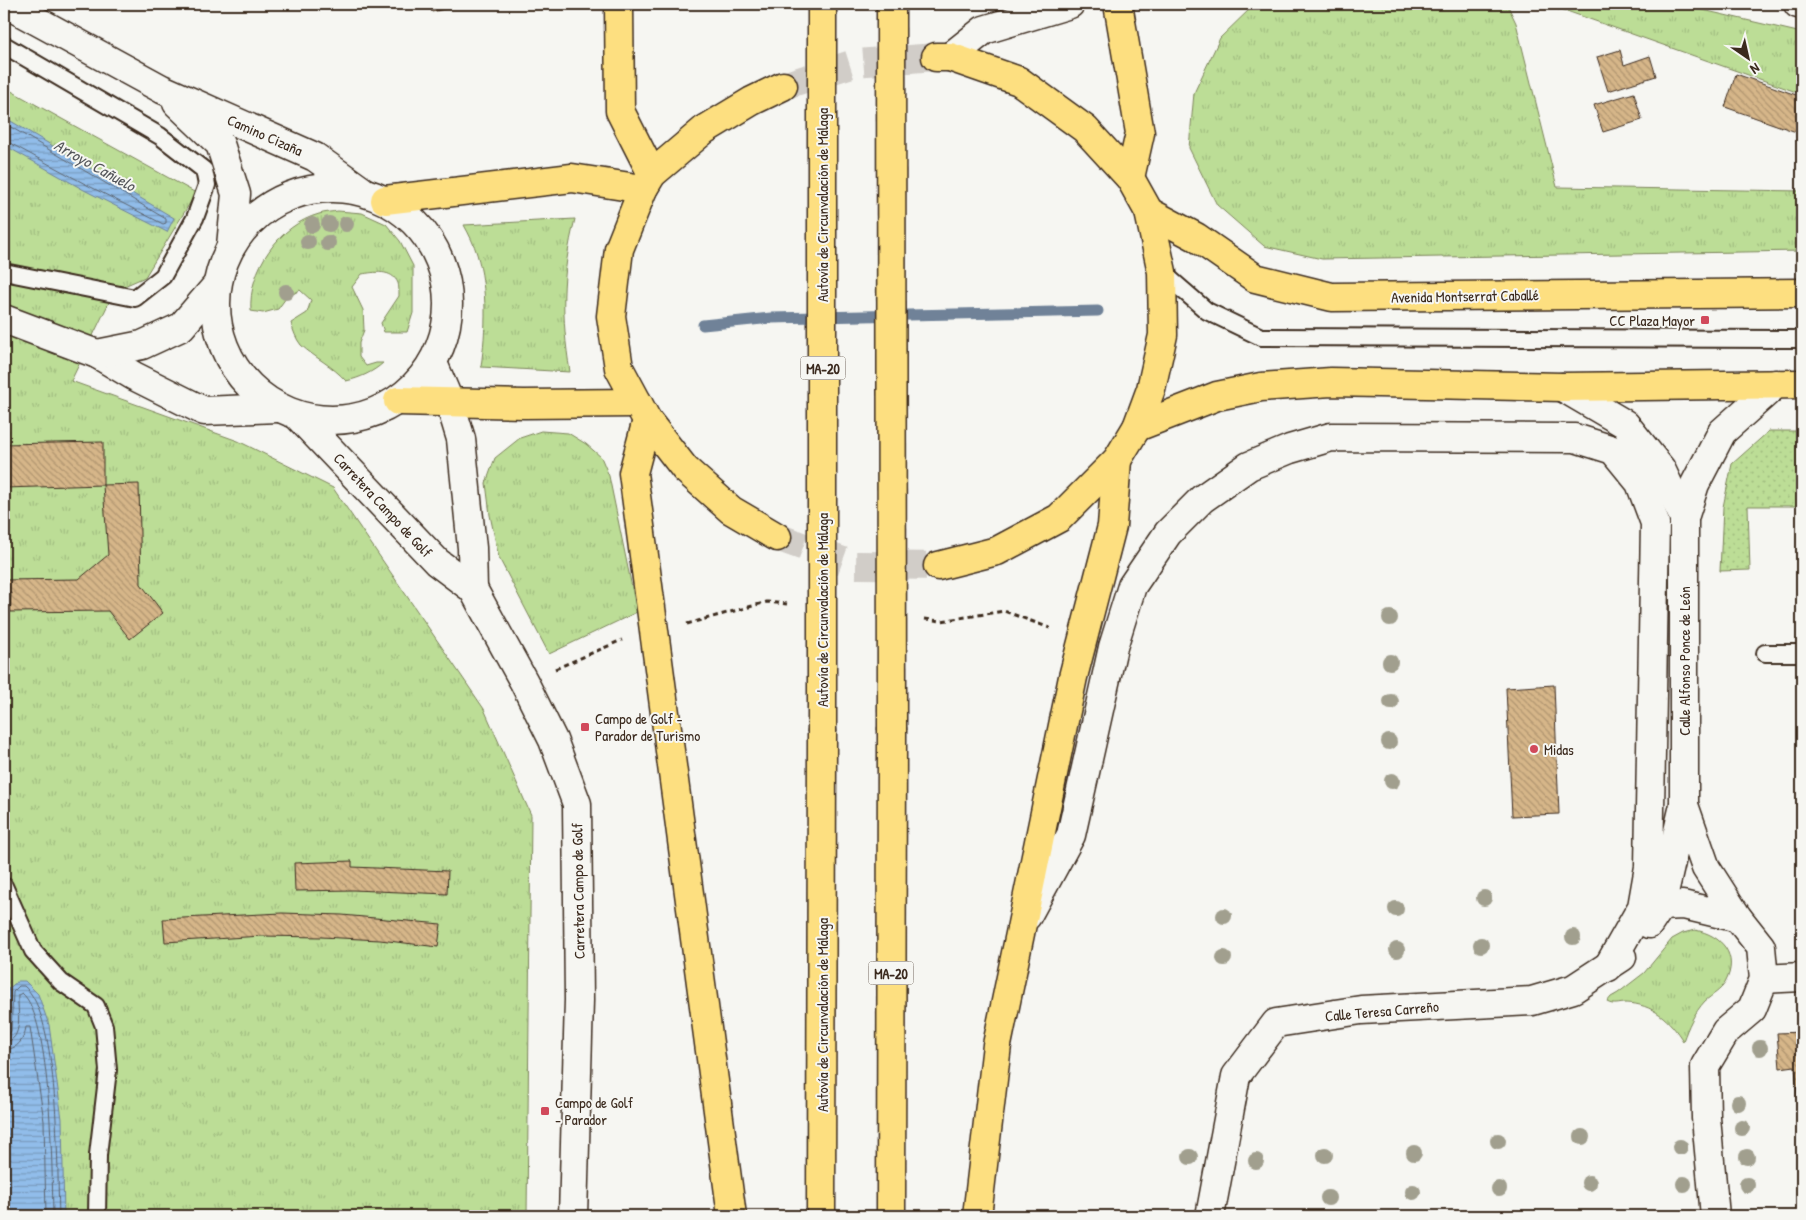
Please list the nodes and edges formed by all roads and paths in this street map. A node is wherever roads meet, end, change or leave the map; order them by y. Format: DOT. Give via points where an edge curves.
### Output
graph roads {
  1 [pos="6,4"];
  2 [pos="619,4"];
  3 [pos="822,4"];
  4 [pos="891,4"];
  5 [pos="1070,4"];
  6 [pos="1118,4"];
  7 [pos="1798,4"];
  8 [pos="1802,5"];
  9 [pos="4,45"];
  10 [pos="943,57"];
  11 [pos="783,86"];
  12 [pos="162,88"];
  13 [pos="1130,178"];
  14 [pos="648,181"];
  15 [pos="374,196"];
  16 [pos="1149,212"];
  17 [pos="231,246"];
  18 [pos="4,272"];
  19 [pos="1162,272"];
  20 [pos="217,285"];
  21 [pos="1802,293"];
  22 [pos="4,320"];
  23 [pos="1802,339"];
  24 [pos="97,354"];
  25 [pos="433,363"];
  26 [pos="1789,384"];
  27 [pos="1562,387"];
  28 [pos="398,401"];
  29 [pos="450,403"];
  30 [pos="287,412"];
  31 [pos="642,412"];
  32 [pos="1137,427"];
  33 [pos="1117,460"];
  34 [pos="1684,518"];
  35 [pos="777,537"];
  36 [pos="938,566"];
  37 [pos="474,589"];
  38 [pos="1764,653"];
  39 [pos="1802,653"];
  40 [pos="1684,804"];
  41 [pos="4,886"];
  42 [pos="1661,906"];
  43 [pos="1738,918"];
  44 [pos="1022,924"];
  45 [pos="1608,967"];
  46 [pos="1802,977"];
  47 [pos="1764,979"];
  48 [pos="97,1216"];
  49 [pos="573,1216"];
  50 [pos="732,1216"];
  51 [pos="821,1216"];
  52 [pos="891,1216"];
  53 [pos="976,1216"];
  54 [pos="1210,1216"];
  55 [pos="1715,1216"];
  1 -- 12 [label="street, Camino Cizaña"];
  2 -- 14 [label="main road" via="620,111"];
  3 -- 51 [label="main road, Autovía de Circunvalación de Málaga / MA-20, bridge"];
  4 -- 52 [label="main road, MA-20, bridge"];
  5 -- 10 [label="street" via="984,30"];
  6 -- 13 [label="main road" via="1140,134"];
  7 -- 8 [label="street"];
  9 -- 18 [label="lane" via="160,136 204,170 207,185 195,218 163,276 135,298"];
  10 -- 13 [label="main road" via="1019,81 1084,129"];
  11 -- 14 [label="main road" via="704,130"];
  12 -- 15 [label="street, Camino Cizaña" via="315,157"];
  12 -- 17 [label="street, Camino Cizaña" via="220,144 236,194"];
  13 -- 16 [label="main road"];
  14 -- 15 [label="main road" via="572,178"];
  14 -- 31 [label="main road" via="618,249 611,316 619,368"];
  15 -- 17 [label="street" via="324,188 287,196 255,217"];
  15 -- 25 [label="street, Camino Cizaña" via="416,222 438,254 448,290 446,328"];
  16 -- 19 [label="main road"];
  16 -- 21 [label="main road, Avenida Montserrat Caballé" via="1196,237 1255,278 1332,297"];
  17 -- 20 [label="street"];
  19 -- 23 [label="lane" via="1207,311 1261,337"];
  19 -- 32 [label="main road" via="1163,336 1151,389"];
  20 -- 24 [label="street" via="181,327 142,345"];
  20 -- 30 [label="street, Carretera Campo de Golf" via="216,321 227,356 248,386"];
  22 -- 24 [label="street, Camino Cizaña"];
  24 -- 30 [label="street, Camino Cizaña" via="204,411"];
  25 -- 28 [label="street, Camino Cizaña" via="418,384"];
  25 -- 29 [label="street, Carretera Campo de Golf"];
  26 -- 27 [label="main road"];
  26 -- 34 [label="street, Calle Alfonso Ponce de León" via="1722,432 1695,484"];
  27 -- 32 [label="main road" via="1331,382 1261,387 1217,396"];
  27 -- 34 [label="street, Calle Alfonso Ponce de León" via="1625,424 1661,469"];
  28 -- 29 [label="main road"];
  28 -- 30 [label="street, Camino Cizaña" via="366,416 332,421"];
  29 -- 31 [label="main road"];
  29 -- 37 [label="street, Carretera Campo de Golf" via="461,439"];
  30 -- 37 [label="street, Carretera Campo de Golf" via="437,562"];
  31 -- 35 [label="main road" via="685,469 731,510"];
  31 -- 50 [label="main road" via="633,473"];
  32 -- 33 [label="main road"];
  33 -- 36 [label="main road" via="1059,518 997,551"];
  33 -- 44 [label="main road" via="1112,526 1073,678"];
  34 -- 40 [label="street, Calle Alfonso Ponce de León"];
  37 -- 49 [label="street, Carretera Campo de Golf" via="553,740 577,804 579,1000"];
  38 -- 39 [label="lane"];
  40 -- 42 [label="street, Calle Alfonso Ponce de León"];
  40 -- 43 [label="street, Calle Alfonso Ponce de León" via="1706,868"];
  41 -- 48 [label="lane" via="33,952 61,982 96,1006 104,1026 108,1070 98,1155"];
  42 -- 43 [label="street" via="1683,905"];
  42 -- 45 [label="street, Calle Teresa Carreño" via="1627,954"];
  43 -- 47 [label="street, Calle Alfonso Ponce de León" via="1761,947"];
  44 -- 45 [label="street" via="1071,835 1113,647 1132,586 1168,533 1202,499 1249,466 1290,449 1331,438 1575,438 1613,450 1640,483 1655,523 1649,867 1642,907"];
  44 -- 53 [label="main road" via="997,1045"];
  45 -- 54 [label="street, Calle Teresa Carreño" via="1572,989 1532,1001 1361,1010 1276,1023 1236,1076"];
  46 -- 47 [label="street"];
  47 -- 55 [label="street, Calle Alfonso Ponce de León" via="1752,1009 1726,1031 1705,1066"];
}
